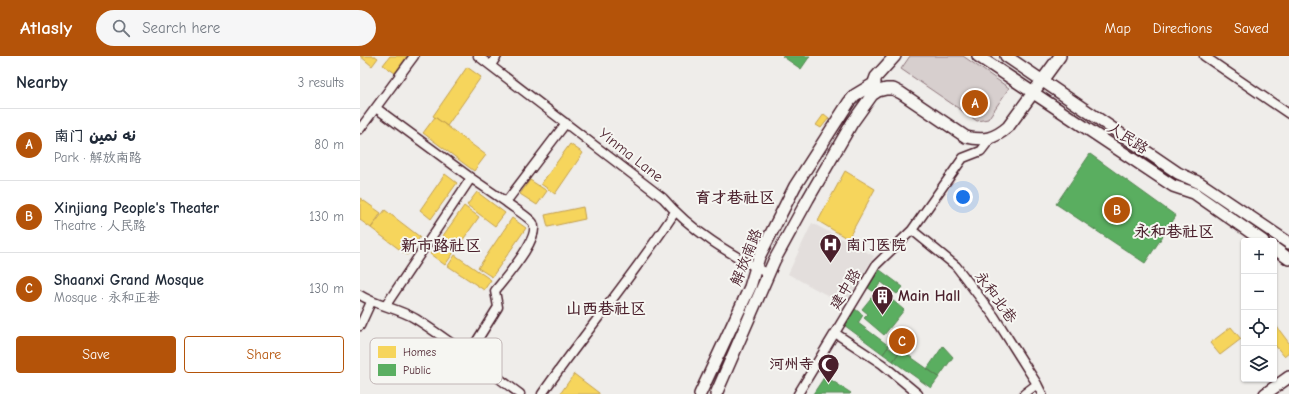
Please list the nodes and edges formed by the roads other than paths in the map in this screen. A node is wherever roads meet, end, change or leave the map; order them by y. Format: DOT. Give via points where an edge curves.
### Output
graph roads {
  1 [pos="414,56"];
  2 [pos="478,56"];
  3 [pos="497,56"];
  4 [pos="894,56"];
  5 [pos="978,56"];
  6 [pos="1006,56"];
  7 [pos="1060,56"];
  8 [pos="1204,56"];
  9 [pos="491,65"];
  10 [pos="1042,80"];
  11 [pos="875,82"];
  12 [pos="900,93"];
  13 [pos="1032,93"];
  14 [pos="867,101"];
  15 [pos="376,108"];
  16 [pos="1289,114"];
  17 [pos="566,123"];
  18 [pos="360,129"];
  19 [pos="991,138"];
  20 [pos="471,178"];
  21 [pos="506,202"];
  22 [pos="675,212"];
  23 [pos="912,230"];
  24 [pos="1260,238"];
  25 [pos="1289,243"];
  26 [pos="1277,250"];
  27 [pos="1289,259"];
  28 [pos="756,268"];
  29 [pos="768,274"];
  30 [pos="360,295"];
  31 [pos="371,302"];
  32 [pos="386,305"];
  33 [pos="360,326"];
  34 [pos="835,333"];
  35 [pos="443,338"];
  36 [pos="479,338"];
  37 [pos="1289,378"];
  38 [pos="502,380"];
  39 [pos="1037,384"];
  40 [pos="520,394"];
  41 [pos="542,394"];
  42 [pos="700,394"];
  43 [pos="716,394"];
  44 [pos="798,394"];
  45 [pos="918,394"];
  46 [pos="1024,394"];
  47 [pos="1042,394"];
  48 [pos="1265,394"];
  1 -- 15 [label="street"];
  2 -- 9 [label="street, Yinma Lane"];
  3 -- 9 [label="street"];
  4 -- 11 [label="main road, 解放南路" via="876,77"];
  5 -- 13 [label="main road, 人民路"];
  6 -- 10 [label="main road, 人民路"];
  7 -- 10 [label="main road"];
  8 -- 16 [label="street"];
  9 -- 17 [label="street, Yinma Lane"];
  10 -- 13 [label="main road"];
  10 -- 25 [label="main road, 人民路" via="1178,173 1200,183"];
  11 -- 12 [label="main road" via="888,85"];
  11 -- 14 [label="main road, 解放南路"];
  11 -- 28 [label="main road, 解放南路" via="849,102 795,186 759,257"];
  12 -- 14 [label="main road, 解放南路" via="886,89 878,91"];
  12 -- 19 [label="main road, 解放南路" via="966,137 978,140"];
  13 -- 19 [label="main road" via="1008,127"];
  13 -- 24 [label="main road, 人民路" via="1172,186 1194,193"];
  14 -- 29 [label="main road, 解放南路" via="808,199"];
  15 -- 18 [label="street"];
  15 -- 20 [label="street"];
  17 -- 21 [label="street"];
  17 -- 22 [label="street, Yinma Lane" via="663,198"];
  19 -- 23 [label="street, 建中路" via="981,151 963,158"];
  20 -- 21 [label="street"];
  20 -- 32 [label="street"];
  21 -- 36 [label="street" via="533,222 535,230 529,246 495,291 498,307"];
  22 -- 28 [label="street, Yinma Lane" via="726,251"];
  22 -- 41 [label="street" via="652,247"];
  23 -- 34 [label="street, 建中路" via="876,265"];
  23 -- 39 [label="street, 永和北巷" via="956,266 994,316"];
  26 -- 27 [label="main road"];
  28 -- 29 [label="street, Yinma Lane"];
  28 -- 42 [label="main road, 解放南路" via="750,287"];
  29 -- 43 [label="main road, 解放南路"];
  30 -- 31 [label="street"];
  31 -- 32 [label="street"];
  31 -- 33 [label="street"];
  32 -- 35 [label="street" via="414,318"];
  34 -- 44 [label="street, 建中路"];
  34 -- 45 [label="street" via="882,364"];
  37 -- 48 [label="main road"];
  38 -- 40 [label="street"];
  39 -- 46 [label="street"];
  39 -- 47 [label="street, 永和北巷"];
}
